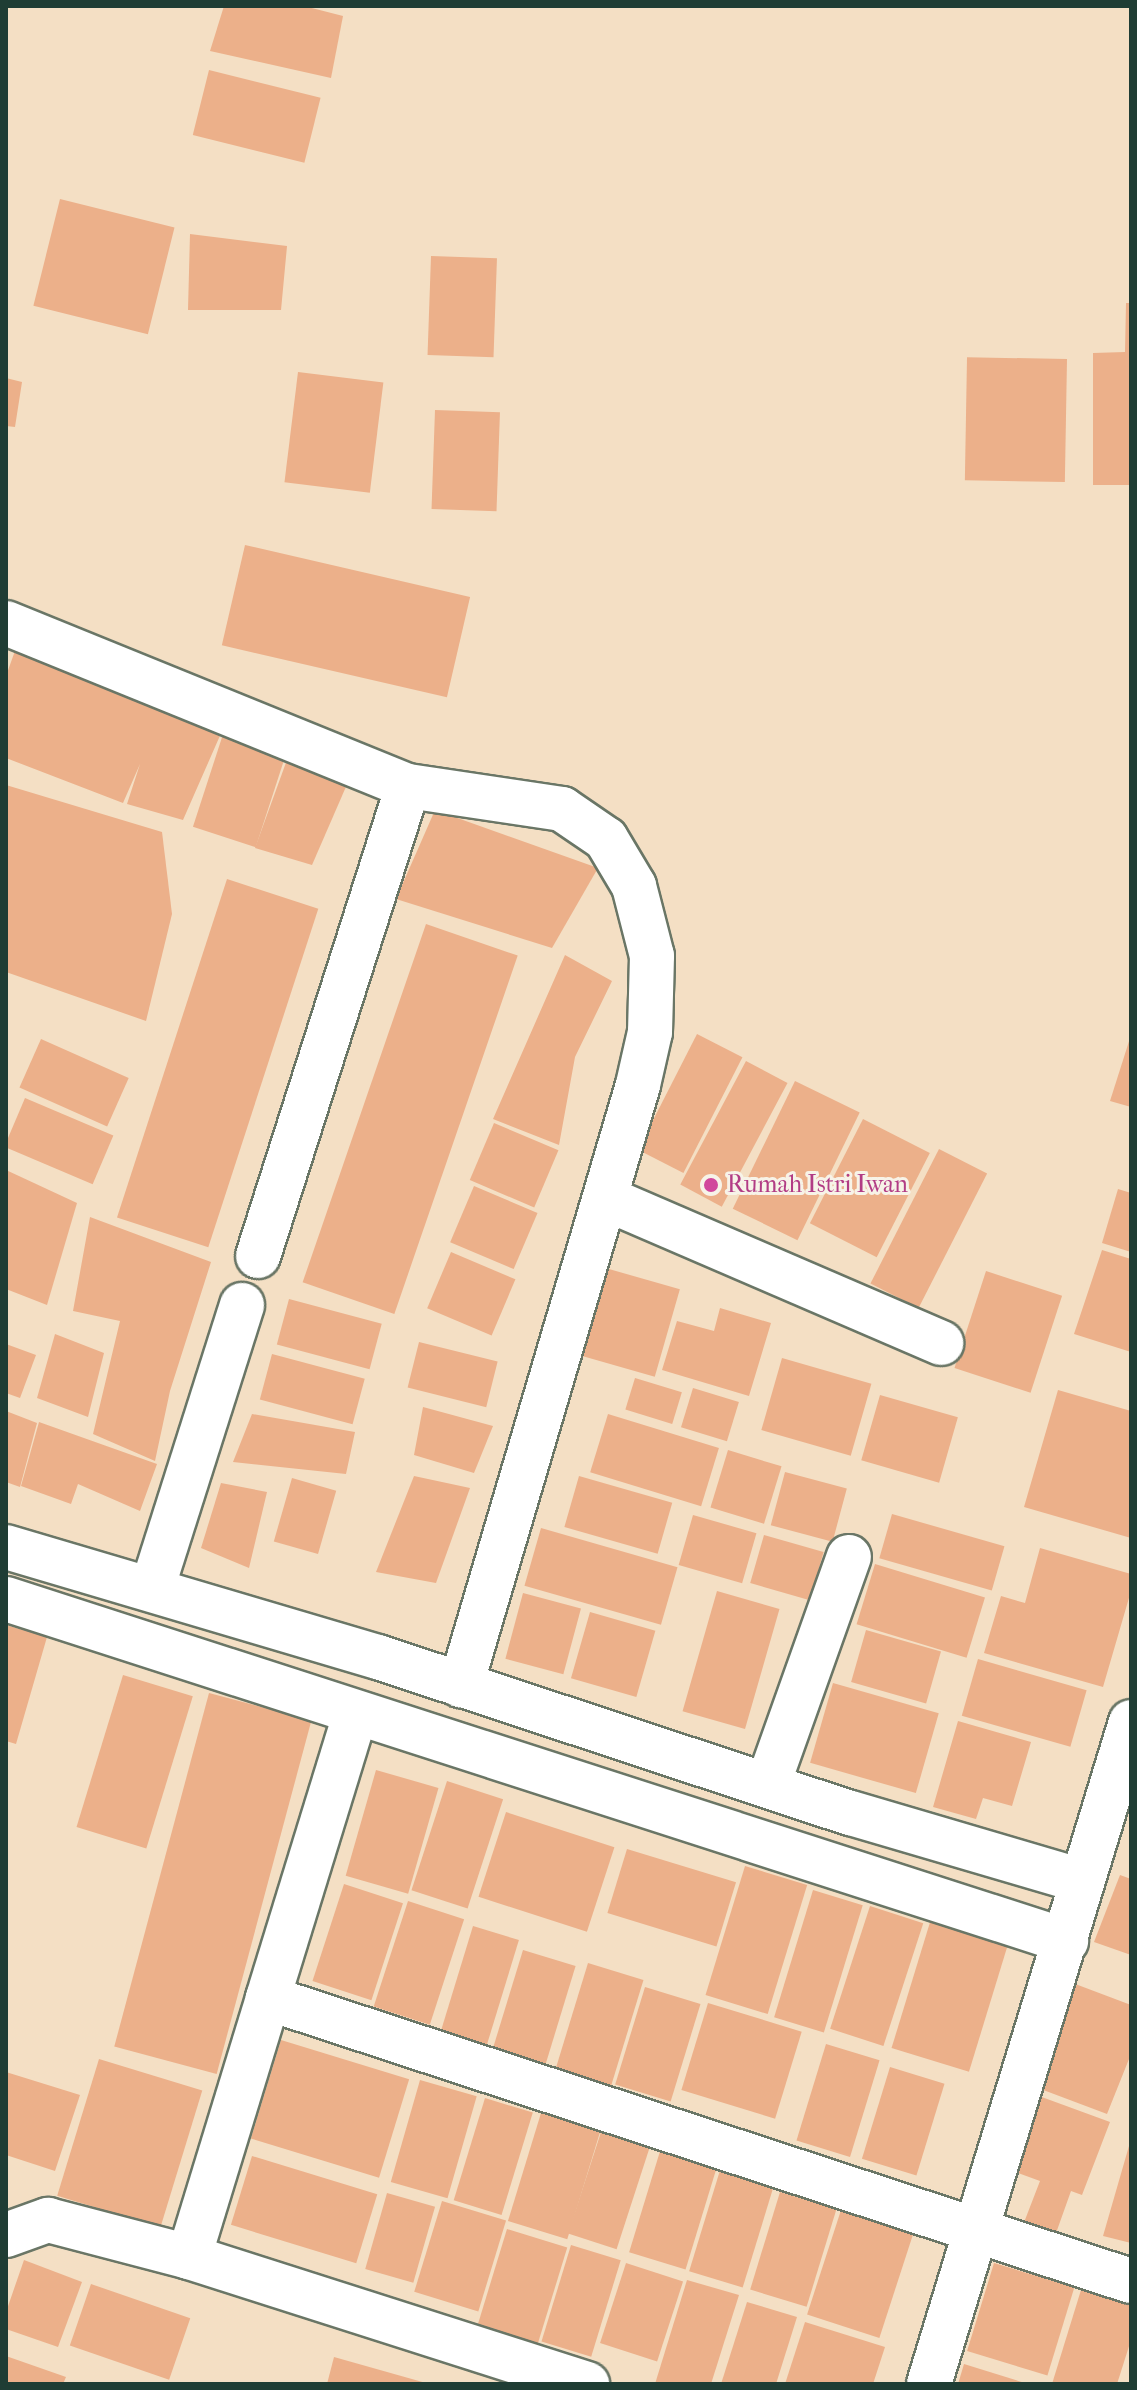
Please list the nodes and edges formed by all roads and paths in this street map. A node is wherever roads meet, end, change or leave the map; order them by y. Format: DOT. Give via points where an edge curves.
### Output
graph roads {
  1 [pos="6,623"];
  2 [pos="408,786"];
  3 [pos="607,1199"];
  4 [pos="258,1256"];
  5 [pos="242,1305"];
  6 [pos="941,1343"];
  7 [pos="6,1547"];
  8 [pos="849,1557"];
  9 [pos="152,1589"];
  10 [pos="6,1599"];
  11 [pos="461,1685"];
  12 [pos="355,1715"];
  13 [pos="1131,1722"];
  14 [pos="768,1784"];
  15 [pos="1082,1881"];
  16 [pos="1066,1941"];
  17 [pos="268,1998"];
  18 [pos="978,2230"];
  19 [pos="6,2235"];
  20 [pos="189,2257"];
  21 [pos="1131,2281"];
  22 [pos="587,2384"];
  23 [pos="929,2384"];
  1 -- 2 [label="street"];
  2 -- 3 [label="street" via="562,809 606,839 634,886 652,956 650,1032"];
  2 -- 4 [label="street"];
  3 -- 6 [label="street"];
  3 -- 11 [label="street"];
  5 -- 9 [label="street"];
  7 -- 9 [label="street"];
  8 -- 14 [label="street"];
  9 -- 11 [label="street"];
  10 -- 12 [label="street"];
  11 -- 14 [label="street"];
  12 -- 16 [label="street"];
  12 -- 17 [label="street"];
  13 -- 15 [label="street"];
  14 -- 15 [label="street"];
  15 -- 16 [label="street"];
  16 -- 18 [label="street"];
  17 -- 18 [label="street"];
  17 -- 20 [label="street"];
  18 -- 21 [label="street"];
  18 -- 23 [label="street"];
  19 -- 20 [label="street" via="48,2220"];
  20 -- 22 [label="street"];
}
